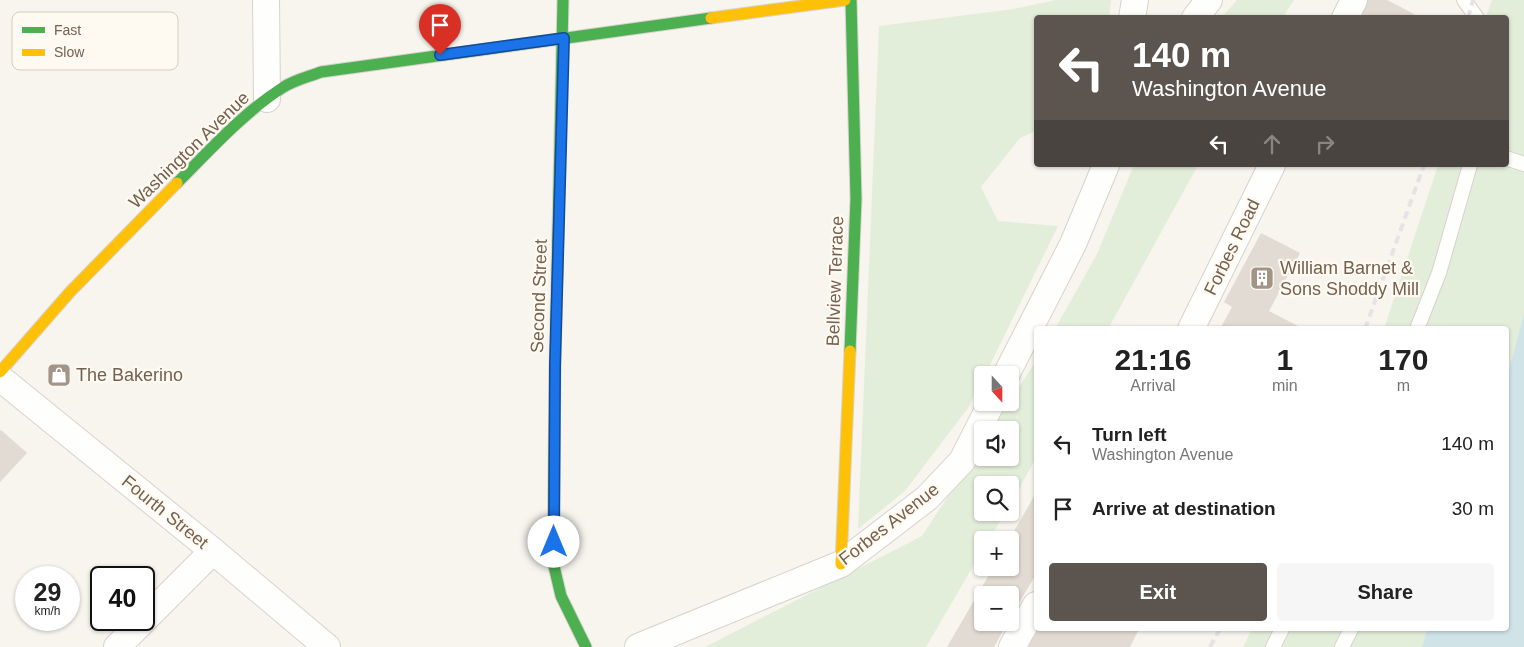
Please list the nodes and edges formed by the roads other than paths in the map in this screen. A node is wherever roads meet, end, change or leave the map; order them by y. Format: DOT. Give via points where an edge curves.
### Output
graph roads {
  1 [pos="266,0"];
  2 [pos="563,0"];
  3 [pos="845,0"];
  4 [pos="851,0"];
  5 [pos="1135,0"];
  6 [pos="1209,0"];
  7 [pos="1354,0"];
  8 [pos="1464,0"];
  9 [pos="1132,15"];
  10 [pos="1197,15"];
  11 [pos="1346,15"];
  12 [pos="1475,15"];
  13 [pos="564,38"];
  14 [pos="267,99"];
  15 [pos="1509,159"];
  16 [pos="1524,164"];
  17 [pos="1105,167"];
  18 [pos="1271,167"];
  19 [pos="1469,167"];
  20 [pos="1192,326"];
  21 [pos="1418,326"];
  22 [pos="1011,366"];
  23 [pos="0,372"];
  24 [pos="0,378"];
  25 [pos="987,411"];
  26 [pos="213,551"];
  27 [pos="842,564"];
  28 [pos="1034,608"];
  29 [pos="1281,631"];
  30 [pos="1350,631"];
  31 [pos="117,647"];
  32 [pos="327,647"];
  33 [pos="586,647"];
  34 [pos="638,647"];
  35 [pos="1012,647"];
  36 [pos="1273,647"];
  37 [pos="1342,647"];
  1 -- 14 [label="street"];
  2 -- 13 [label="street, Second Street"];
  3 -- 13 [label="street, Washington Avenue"];
  4 -- 27 [label="street, Bellview Terrace" via="856,199"];
  5 -- 9 [label="street"];
  6 -- 10 [label="street"];
  7 -- 11 [label="street"];
  8 -- 12 [label="lane"];
  13 -- 14 [label="street, Washington Avenue" via="321,72 295,81"];
  13 -- 33 [label="street, Second Street" via="553,562 561,596"];
  14 -- 23 [label="street, Washington Avenue" via="242,118 70,292"];
  15 -- 16 [label="lane"];
  17 -- 22 [label="street" via="1073,244"];
  18 -- 20 [label="street, Forbes Road"];
  19 -- 21 [label="lane" via="1439,273"];
  24 -- 26 [label="street, Fourth Street"];
  25 -- 27 [label="street, Forbes Avenue" via="962,461 928,498"];
  26 -- 31 [label="street"];
  26 -- 32 [label="street, Fourth Street"];
  27 -- 34 [label="street, Forbes Avenue"];
  28 -- 35 [label="street"];
  29 -- 36 [label="lane"];
  30 -- 37 [label="lane"];
}
